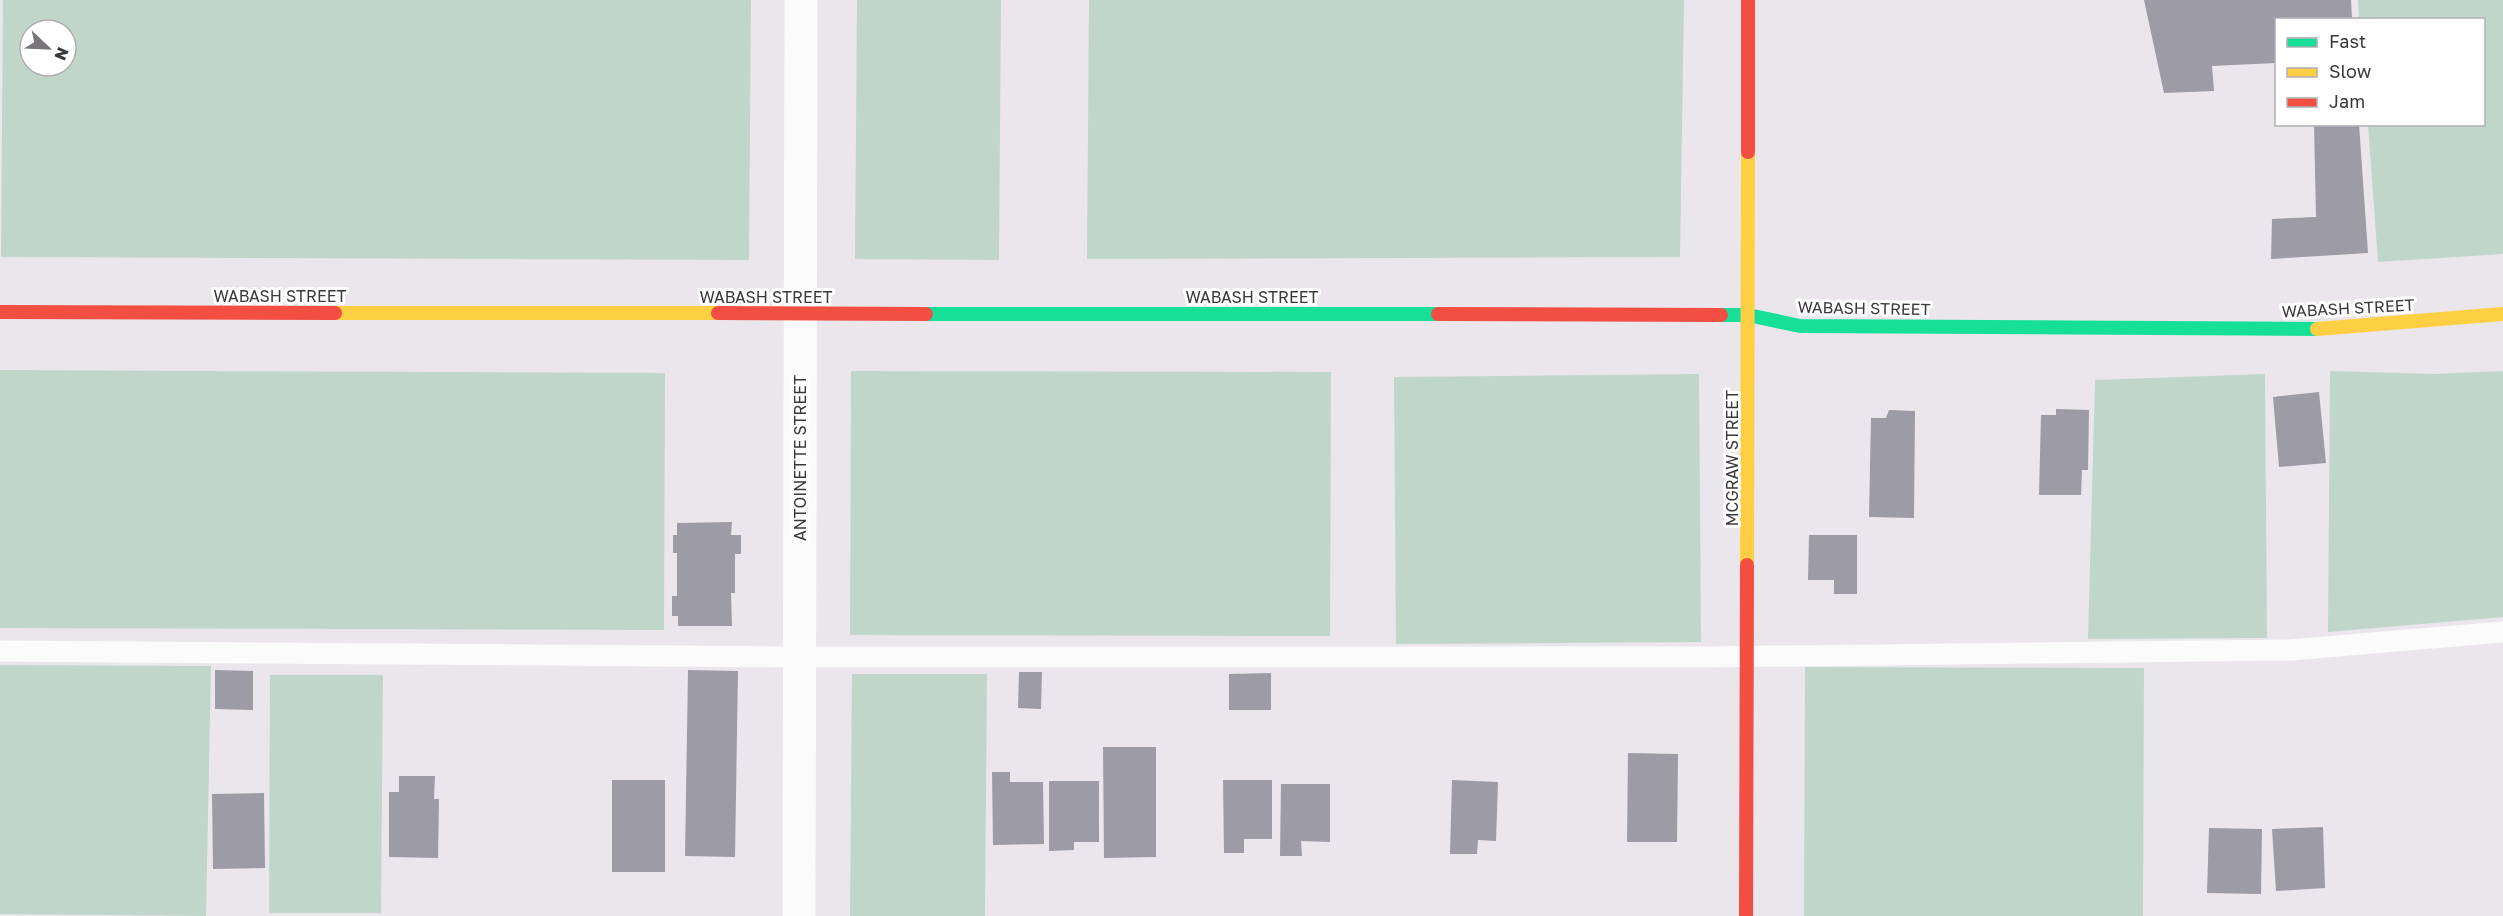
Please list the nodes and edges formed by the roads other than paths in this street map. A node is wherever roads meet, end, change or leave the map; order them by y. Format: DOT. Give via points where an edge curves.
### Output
graph roads {
  1 [pos="801,0"];
  2 [pos="1748,0"];
  3 [pos="0,312"];
  4 [pos="801,313"];
  5 [pos="2503,314"];
  6 [pos="1748,315"];
  7 [pos="2503,632"];
  8 [pos="0,651"];
  9 [pos="800,657"];
  10 [pos="1748,657"];
  11 [pos="799,916"];
  12 [pos="1746,916"];
  1 -- 4 [label="street, ANTOINETTE STREET"];
  2 -- 6 [label="street, MCGRAW STREET"];
  3 -- 4 [label="street, WABASH STREET"];
  4 -- 6 [label="street, WABASH STREET"];
  4 -- 9 [label="street, ANTOINETTE STREET"];
  5 -- 6 [label="street, WABASH STREET" via="2313,329 1800,326"];
  6 -- 10 [label="street, MCGRAW STREET"];
  7 -- 10 [label="lane" via="2290,650"];
  8 -- 9 [label="lane"];
  9 -- 10 [label="lane"];
  9 -- 11 [label="street, ANTOINETTE STREET"];
  10 -- 12 [label="street, MCGRAW STREET"];
}
